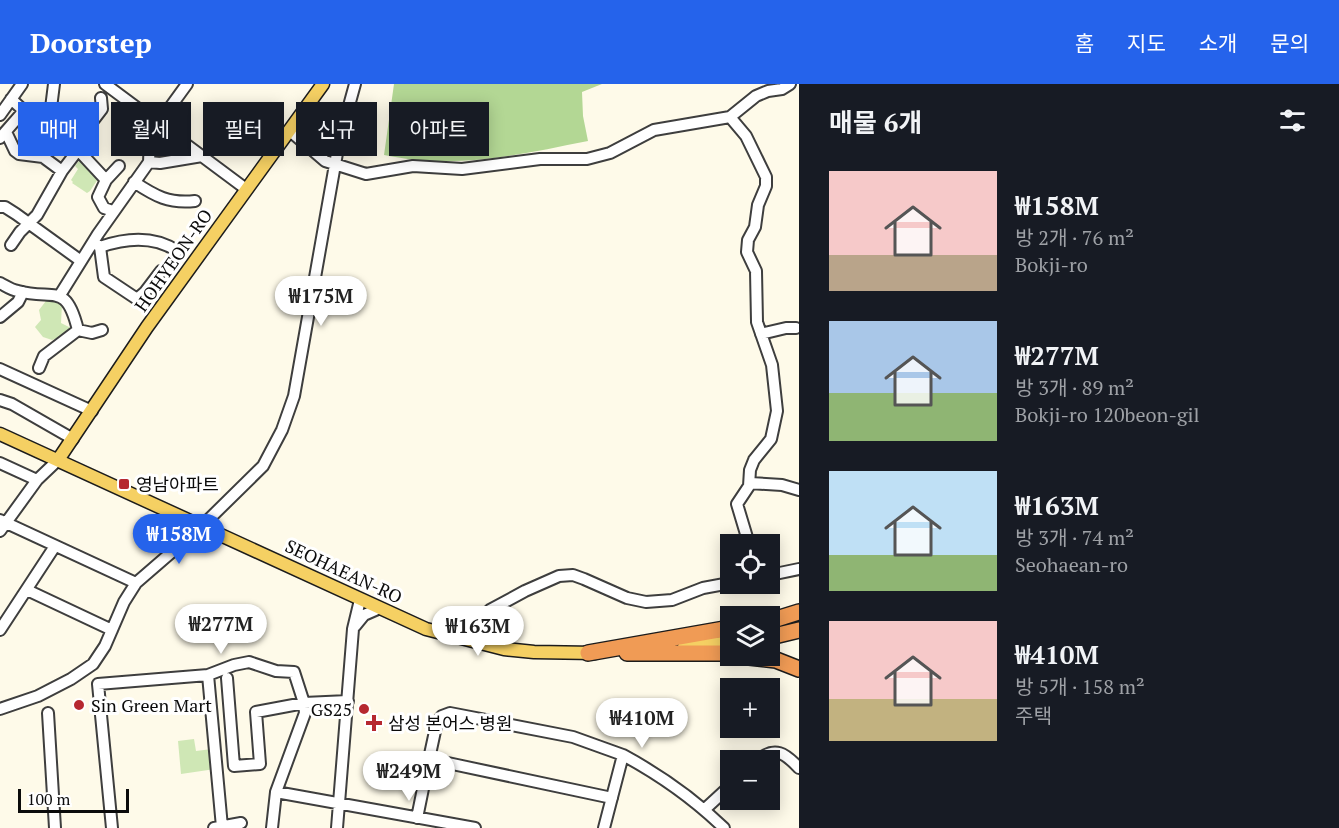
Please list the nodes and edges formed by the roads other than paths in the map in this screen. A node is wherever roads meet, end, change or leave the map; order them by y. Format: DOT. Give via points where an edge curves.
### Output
graph roads {
  1 [pos="22,84"];
  2 [pos="54,84"];
  3 [pos="106,84"];
  4 [pos="187,84"];
  5 [pos="355,84"];
  6 [pos="790,84"];
  7 [pos="319,85"];
  8 [pos="102,98"];
  9 [pos="11,99"];
  10 [pos="52,102"];
  11 [pos="129,102"];
  12 [pos="174,102"];
  13 [pos="18,104"];
  14 [pos="99,113"];
  15 [pos="0,115"];
  16 [pos="730,117"];
  17 [pos="18,118"];
  18 [pos="290,131"];
  19 [pos="3,135"];
  20 [pos="191,148"];
  21 [pos="75,156"];
  22 [pos="84,156"];
  23 [pos="149,156"];
  24 [pos="202,156"];
  25 [pos="149,162"];
  26 [pos="335,164"];
  27 [pos="119,166"];
  28 [pos="62,171"];
  29 [pos="106,180"];
  30 [pos="134,182"];
  31 [pos="246,189"];
  32 [pos="195,201"];
  33 [pos="0,207"];
  34 [pos="113,211"];
  35 [pos="30,224"];
  36 [pos="96,244"];
  37 [pos="11,245"];
  38 [pos="177,250"];
  39 [pos="81,261"];
  40 [pos="161,271"];
  41 [pos="0,283"];
  42 [pos="23,292"];
  43 [pos="60,295"];
  44 [pos="0,317"];
  45 [pos="796,328"];
  46 [pos="78,330"];
  47 [pos="102,330"];
  48 [pos="761,334"];
  49 [pos="39,368"];
  50 [pos="0,369"];
  51 [pos="0,400"];
  52 [pos="92,411"];
  53 [pos="0,434"];
  54 [pos="73,439"];
  55 [pos="57,460"];
  56 [pos="0,463"];
  57 [pos="38,480"];
  58 [pos="750,483"];
  59 [pos="799,490"];
  60 [pos="2,525"];
  61 [pos="203,525"];
  62 [pos="746,534"];
  63 [pos="55,546"];
  64 [pos="799,569"];
  65 [pos="780,573"];
  66 [pos="136,583"];
  67 [pos="720,585"];
  68 [pos="27,590"];
  69 [pos="360,600"];
  70 [pos="380,608"];
  71 [pos="799,612"];
  72 [pos="780,618"];
  73 [pos="353,629"];
  74 [pos="0,630"];
  75 [pos="112,630"];
  76 [pos="720,630"];
  77 [pos="799,630"];
  78 [pos="780,635"];
  79 [pos="458,637"];
  80 [pos="799,637"];
  81 [pos="780,638"];
  82 [pos="720,651"];
  83 [pos="588,653"];
  84 [pos="780,655"];
  85 [pos="799,656"];
  86 [pos="780,662"];
  87 [pos="799,669"];
  88 [pos="208,675"];
  89 [pos="226,678"];
  90 [pos="348,700"];
  91 [pos="304,703"];
  92 [pos="0,709"];
  93 [pos="48,713"];
  94 [pos="780,752"];
  95 [pos="623,755"];
  96 [pos="429,759"];
  97 [pos="799,768"];
  98 [pos="276,792"];
  99 [pos="720,795"];
  100 [pos="612,798"];
  101 [pos="339,803"];
  102 [pos="705,809"];
  103 [pos="417,818"];
  104 [pos="242,823"];
  105 [pos="222,827"];
  106 [pos="56,828"];
  107 [pos="112,828"];
  108 [pos="214,828"];
  109 [pos="272,828"];
  110 [pos="336,828"];
  111 [pos="472,828"];
  112 [pos="604,828"];
  113 [pos="724,828"];
  1 -- 9 [label="street"];
  2 -- 10 [label="street"];
  3 -- 11 [label="street"];
  4 -- 12 [label="street"];
  5 -- 26 [label="street"];
  6 -- 16 [label="street" via="756,96"];
  7 -- 18 [label="main road, HOHYEON-RO"];
  8 -- 14 [label="street"];
  9 -- 13 [label="street"];
  9 -- 15 [label="street"];
  16 -- 26 [label="street" via="650,131 614,151 587,159 540,159 462,169 413,166 370,174"];
  16 -- 48 [label="street" via="746,136 766,177 747,244 756,271 756,312"];
  17 -- 19 [label="street"];
  18 -- 26 [label="street" via="325,161"];
  18 -- 31 [label="main road, HOHYEON-RO"];
  19 -- 28 [label="street" via="15,151 43,157"];
  20 -- 24 [label="street"];
  21 -- 28 [label="street"];
  22 -- 29 [label="street"];
  23 -- 25 [label="street"];
  24 -- 25 [label="street"];
  24 -- 31 [label="street"];
  25 -- 30 [label="street"];
  26 -- 61 [label="street" via="294,396 282,430 263,466"];
  27 -- 29 [label="street"];
  28 -- 35 [label="street"];
  29 -- 34 [label="street" via="98,197 104,208"];
  30 -- 32 [label="street" via="167,200"];
  30 -- 34 [label="street"];
  31 -- 52 [label="main road, HOHYEON-RO"];
  33 -- 35 [label="street"];
  34 -- 36 [label="street"];
  35 -- 37 [label="street"];
  35 -- 39 [label="street"];
  36 -- 38 [label="street" via="148,239"];
  36 -- 39 [label="street"];
  36 -- 40 [label="street" via="104,277 137,299"];
  39 -- 43 [label="street"];
  41 -- 42 [label="street"];
  42 -- 43 [label="street"];
  42 -- 44 [label="street" via="18,302"];
  43 -- 46 [label="street" via="74,312"];
  45 -- 48 [label="street"];
  46 -- 47 [label="street"];
  46 -- 49 [label="street" via="44,356"];
  48 -- 58 [label="street" via="772,365 777,411 771,439 751,465"];
  50 -- 52 [label="street"];
  51 -- 54 [label="street"];
  52 -- 54 [label="main road, HOHYEON-RO"];
  53 -- 55 [label="main road, SEOHAEAN-RO"];
  54 -- 55 [label="main road, HOHYEON-RO"];
  55 -- 57 [label="street"];
  55 -- 61 [label="main road, SEOHAEAN-RO"];
  56 -- 57 [label="street"];
  57 -- 60 [label="street"];
  58 -- 59 [label="street"];
  58 -- 62 [label="street" via="736,506"];
  60 -- 63 [label="street"];
  61 -- 66 [label="street"];
  61 -- 69 [label="main road, SEOHAEAN-RO"];
  63 -- 66 [label="street"];
  63 -- 68 [label="street"];
  64 -- 65 [label="street"];
  66 -- 75 [label="street"];
  67 -- 79 [label="street" via="672,600 646,602 573,575 559,576 490,610"];
  68 -- 74 [label="street"];
  68 -- 75 [label="street"];
  69 -- 70 [label="main road, SEOHAEAN-RO"];
  69 -- 73 [label="street"];
  70 -- 73 [label="street" via="364,615"];
  70 -- 79 [label="main road, SEOHAEAN-RO" via="426,629"];
  71 -- 72 [label="highway"];
  73 -- 90 [label="street"];
  75 -- 92 [label="street" via="88,668 38,696"];
  76 -- 83 [label="highway"];
  77 -- 78 [label="highway"];
  79 -- 83 [label="main road, SEOHAEAN-RO" via="534,652"];
  80 -- 81 [label="main road"];
  82 -- 83 [label="highway"];
  84 -- 85 [label="highway"];
  86 -- 87 [label="highway"];
  88 -- 91 [label="street" via="249,662 294,672"];
  88 -- 105 [label="street"];
  88 -- 107 [label="street" via="98,684"];
  89 -- 91 [label="street" via="234,766 260,764 256,712"];
  90 -- 91 [label="street"];
  90 -- 101 [label="street"];
  91 -- 98 [label="street" via="305,713"];
  93 -- 106 [label="street"];
  94 -- 97 [label="street"];
  95 -- 96 [label="street" via="573,737 450,713 437,722"];
  95 -- 100 [label="street"];
  95 -- 102 [label="street"];
  96 -- 100 [label="street"];
  96 -- 103 [label="street"];
  98 -- 101 [label="street"];
  98 -- 109 [label="street"];
  99 -- 102 [label="street"];
  100 -- 112 [label="street"];
  101 -- 103 [label="street"];
  101 -- 110 [label="street"];
  102 -- 113 [label="street"];
  103 -- 111 [label="street"];
  104 -- 105 [label="street"];
  105 -- 108 [label="street"];
}
